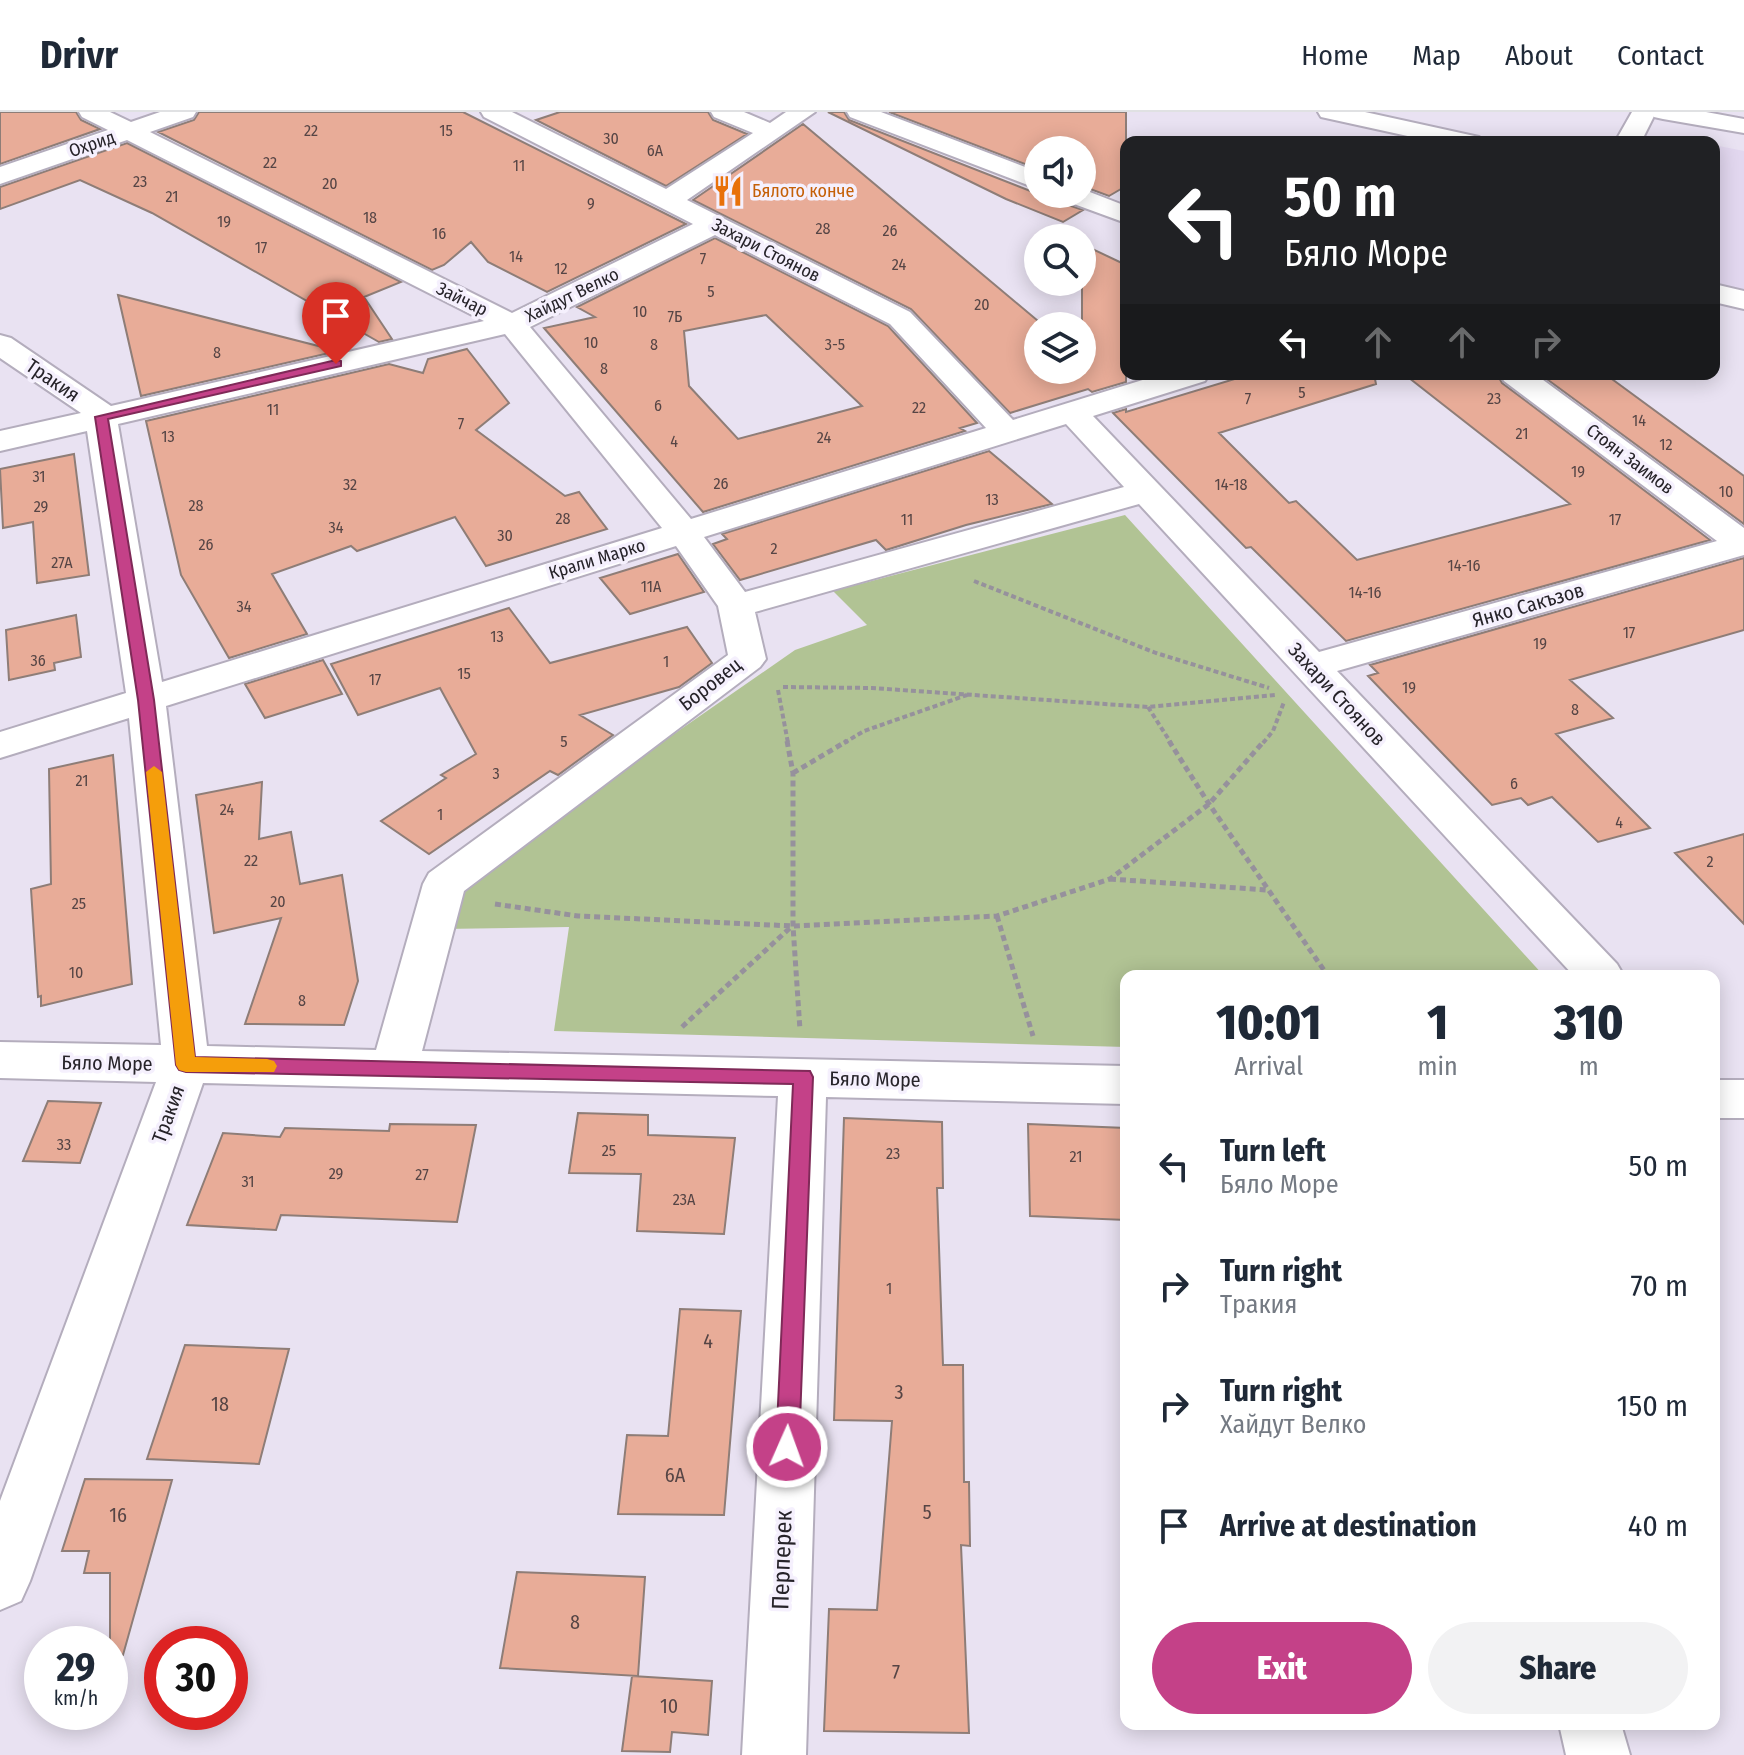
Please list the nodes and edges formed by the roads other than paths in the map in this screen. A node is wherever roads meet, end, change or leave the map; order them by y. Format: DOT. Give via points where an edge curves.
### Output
graph roads {
  1 [pos="91,112"];
  2 [pos="184,112"];
  3 [pos="493,112"];
  4 [pos="723,112"];
  5 [pos="803,112"];
  6 [pos="859,112"];
  7 [pos="1330,112"];
  8 [pos="1644,112"];
  9 [pos="1663,112"];
  10 [pos="1744,126"];
  11 [pos="125,132"];
  12 [pos="771,132"];
  13 [pos="1442,136"];
  14 [pos="1631,136"];
  15 [pos="0,176"];
  16 [pos="1024,176"];
  17 [pos="668,200"];
  18 [pos="1096,203"];
  19 [pos="1120,213"];
  20 [pos="715,224"];
  21 [pos="1720,294"];
  22 [pos="1744,300"];
  23 [pos="512,324"];
  24 [pos="0,344"];
  25 [pos="1175,380"];
  26 [pos="1523,380"];
  27 [pos="1072,412"];
  28 [pos="101,417"];
  29 [pos="1007,432"];
  30 [pos="0,441"];
  31 [pos="1148,491"];
  32 [pos="683,532"];
  33 [pos="1744,544"];
  34 [pos="736,606"];
  35 [pos="1299,680"];
  36 [pos="146,700"];
  37 [pos="0,745"];
  38 [pos="1595,970"];
  39 [pos="0,1060"];
  40 [pos="186,1065"];
  41 [pos="394,1069"];
  42 [pos="803,1077"];
  43 [pos="1120,1085"];
  44 [pos="0,1581"];
  45 [pos="1592,1730"];
  46 [pos="774,1755"];
  47 [pos="1598,1755"];
  1 -- 11 [label="street, Зайчар"];
  2 -- 11 [label="street, Охрид"];
  3 -- 17 [label="street, Захари Стоянов"];
  4 -- 12 [label="street"];
  5 -- 12 [label="street"];
  6 -- 16 [label="street"];
  7 -- 13 [label="street"];
  8 -- 14 [label="street"];
  9 -- 10 [label="street"];
  11 -- 15 [label="street, Охрид"];
  11 -- 23 [label="street, Зайчар"];
  12 -- 17 [label="street"];
  17 -- 20 [label="street, Захари Стоянов"];
  18 -- 19 [label="street"];
  20 -- 23 [label="street, Хайдут Велко"];
  20 -- 29 [label="street, Захари Стоянов" via="900,318"];
  21 -- 22 [label="street"];
  23 -- 28 [label="street, Хайдут Велко"];
  23 -- 32 [label="street, Зайчар"];
  24 -- 28 [label="street, Тракия"];
  25 -- 27 [label="street, Крали Марко"];
  26 -- 33 [label="street, Стоян Заимов"];
  27 -- 29 [label="street, Крали Марко"];
  27 -- 31 [label="street, Захари Стоянов"];
  28 -- 30 [label="street, Хайдут Велко"];
  28 -- 36 [label="street, Тракия"];
  29 -- 32 [label="street, Крали Марко"];
  31 -- 34 [label="street"];
  31 -- 35 [label="street, Захари Стоянов"];
  32 -- 34 [label="street, Зайчар"];
  32 -- 36 [label="street, Крали Марко"];
  33 -- 35 [label="street, Янко Сакъзов"];
  34 -- 41 [label="street, Боровец" via="747,659 444,884"];
  35 -- 38 [label="street, Захари Стоянов"];
  36 -- 37 [label="street, Крали Марко"];
  36 -- 40 [label="street, Тракия"];
  39 -- 40 [label="street, Бяло Море"];
  40 -- 41 [label="street, Бяло Море"];
  40 -- 44 [label="street, Тракия"];
  41 -- 42 [label="street, Бяло Море"];
  42 -- 43 [label="street, Бяло Море"];
  42 -- 46 [label="street, Перперек"];
  45 -- 47 [label="street"];
}
